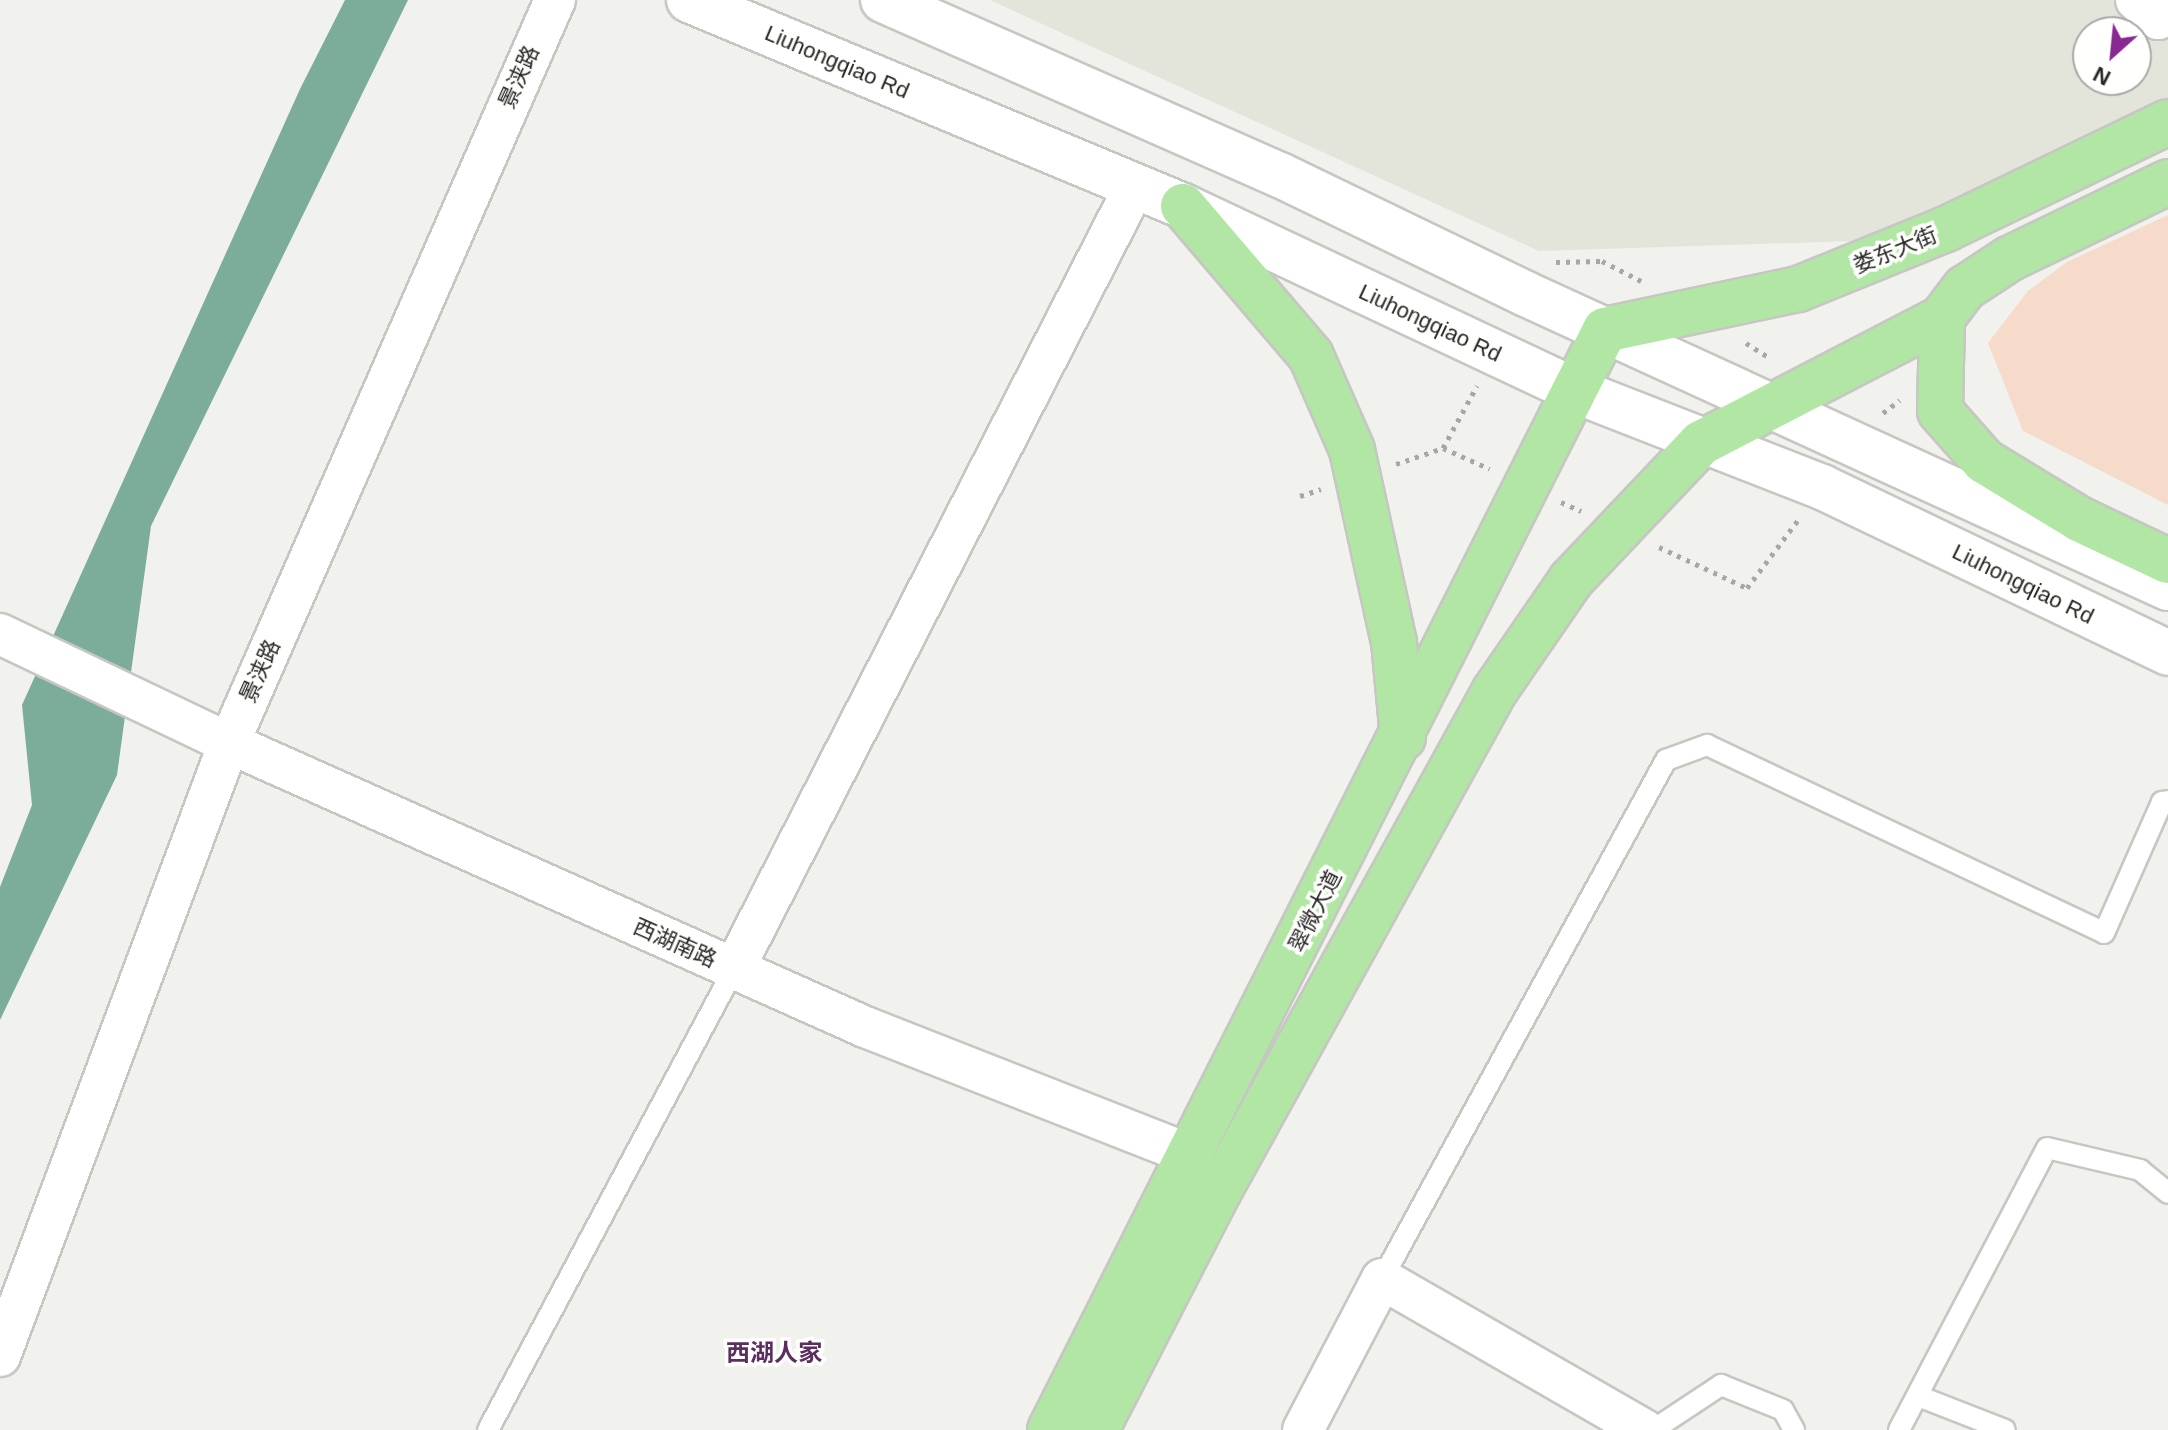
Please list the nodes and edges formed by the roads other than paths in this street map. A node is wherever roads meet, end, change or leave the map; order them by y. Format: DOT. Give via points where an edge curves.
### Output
graph roads {
  1 [pos="555,0"];
  2 [pos="689,0"];
  3 [pos="883,0"];
  4 [pos="2136,0"];
  5 [pos="2168,14"];
  6 [pos="2168,122"];
  7 [pos="2168,182"];
  8 [pos="1135,186"];
  9 [pos="1183,206"];
  10 [pos="1942,318"];
  11 [pos="1605,330"];
  12 [pos="1576,391"];
  13 [pos="1772,403"];
  14 [pos="1701,443"];
  15 [pos="2168,561"];
  16 [pos="2168,588"];
  17 [pos="8,638"];
  18 [pos="2168,653"];
  19 [pos="1403,738"];
  20 [pos="229,743"];
  21 [pos="2168,801"];
  22 [pos="734,969"];
  23 [pos="1191,1155"];
  24 [pos="2168,1193"];
  25 [pos="1382,1279"];
  26 [pos="0,1356"];
  27 [pos="1918,1396"];
  28 [pos="488,1430"];
  29 [pos="1050,1430"];
  30 [pos="1096,1430"];
  31 [pos="1303,1430"];
  32 [pos="1645,1430"];
  33 [pos="1653,1430"];
  34 [pos="1794,1430"];
  35 [pos="1899,1430"];
  36 [pos="2005,1430"];
  1 -- 20 [label="street, 景浃路"];
  2 -- 8 [label="main road, Liuhongqiao Rd"];
  3 -- 11 [label="main road" via="1280,175"];
  4 -- 5 [label="street" via="2158,19"];
  6 -- 11 [label="main road, 娄东大街" via="1946,229 1798,289"];
  7 -- 10 [label="main road" via="2009,259 1965,288"];
  8 -- 9 [label="main road, Liuhongqiao Rd"];
  8 -- 22 [label="street"];
  9 -- 12 [label="main road, Liuhongqiao Rd"];
  9 -- 19 [label="main road" via="1311,356 1352,450 1394,642"];
  10 -- 13 [label="main road"];
  10 -- 15 [label="main road" via="1940,411 1984,461 2079,519"];
  11 -- 12 [label="main road, 翠微大道"];
  11 -- 13 [label="main road"];
  12 -- 14 [label="main road, Liuhongqiao Rd"];
  12 -- 19 [label="main road, 翠微大道"];
  13 -- 14 [label="main road"];
  13 -- 16 [label="main road"];
  14 -- 18 [label="main road, Liuhongqiao Rd" via="1822,487"];
  14 -- 30 [label="main road" via="1571,580 1494,692 1219,1191"];
  17 -- 20 [label="street, 西湖南路"];
  19 -- 23 [label="main road, 翠微大道"];
  20 -- 22 [label="street, 西湖南路"];
  20 -- 26 [label="street, 景浃路"];
  21 -- 25 [label="lane" via="2162,802 2104,933 1707,745 1666,760"];
  22 -- 23 [label="street, 西湖南路" via="865,1027"];
  22 -- 28 [label="lane"];
  23 -- 29 [label="main road, 翠微大道"];
  24 -- 27 [label="lane" via="2140,1170 2047,1148"];
  25 -- 31 [label="street"];
  25 -- 32 [label="street"];
  27 -- 35 [label="lane"];
  27 -- 36 [label="lane"];
  33 -- 34 [label="lane" via="1721,1385 1783,1410"];
}
